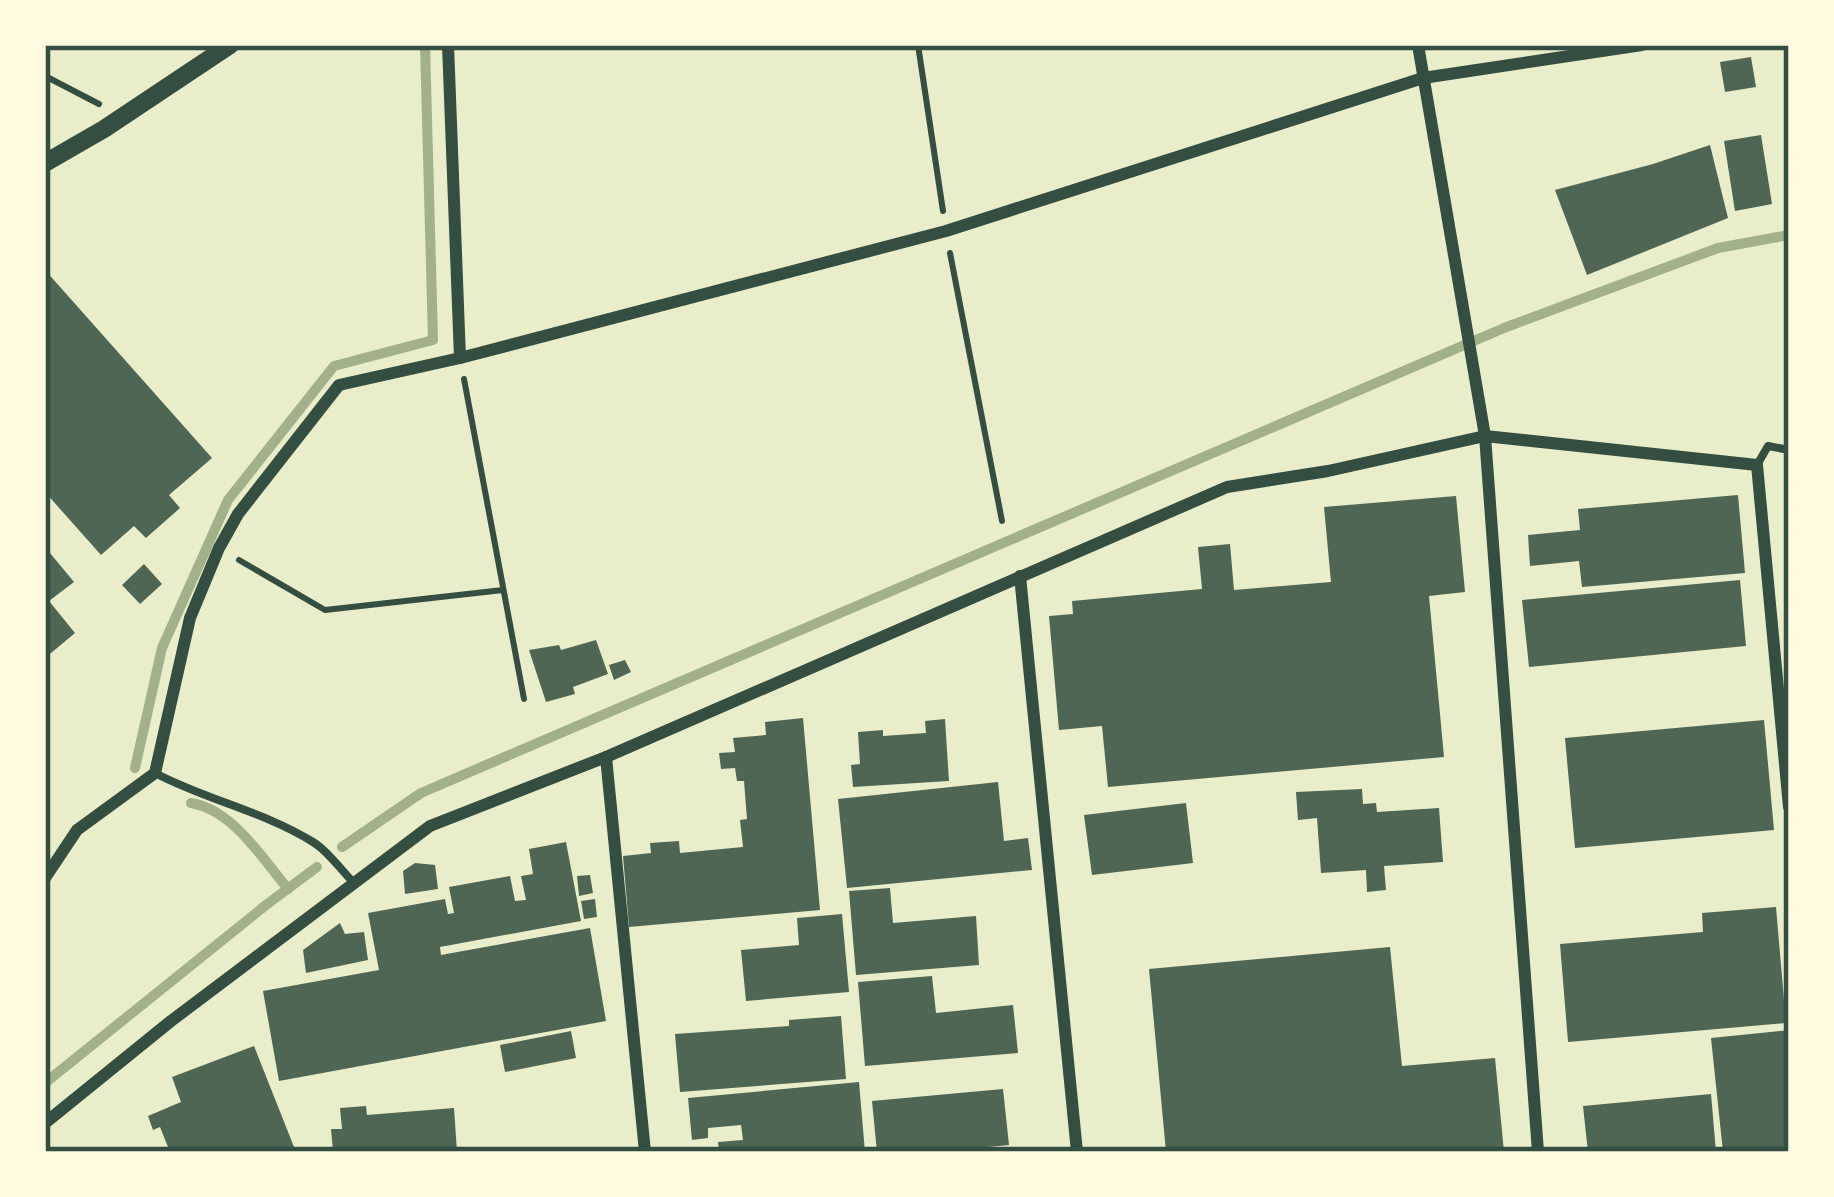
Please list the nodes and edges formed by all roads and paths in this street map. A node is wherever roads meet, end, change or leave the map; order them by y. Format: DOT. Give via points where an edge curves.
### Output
graph roads {
  1 [pos="230,45"];
  2 [pos="448,45"];
  3 [pos="918,45"];
  4 [pos="1418,45"];
  5 [pos="1642,45"];
  6 [pos="45,76"];
  7 [pos="1424,78"];
  8 [pos="124,116"];
  9 [pos="45,163"];
  10 [pos="946,231"];
  11 [pos="460,358"];
  12 [pos="1485,436"];
  13 [pos="1789,449"];
  14 [pos="1756,464"];
  15 [pos="1002,521"];
  16 [pos="219,548"];
  17 [pos="1020,576"];
  18 [pos="503,590"];
  19 [pos="524,699"];
  20 [pos="606,757"];
  21 [pos="155,773"];
  22 [pos="1789,807"];
  23 [pos="45,878"];
  24 [pos="354,883"];
  25 [pos="45,1123"];
  26 [pos="645,1152"];
  27 [pos="1077,1152"];
  28 [pos="1538,1152"];
  1 -- 8 [label="street"];
  2 -- 11 [label="street"];
  3 -- 10 [label="path"];
  4 -- 7 [label="street"];
  5 -- 7 [label="street"];
  6 -- 8 [label="path"];
  7 -- 10 [label="street"];
  7 -- 12 [label="street"];
  8 -- 9 [label="street"];
  10 -- 11 [label="street"];
  10 -- 15 [label="path"];
  11 -- 16 [label="street" via="339,385"];
  11 -- 18 [label="path"];
  12 -- 14 [label="street"];
  12 -- 17 [label="street" via="1227,487"];
  12 -- 28 [label="street"];
  13 -- 14 [label="lane" via="1768,446"];
  14 -- 22 [label="street"];
  16 -- 18 [label="path" via="325,610"];
  16 -- 21 [label="street" via="190,618"];
  17 -- 20 [label="street"];
  17 -- 27 [label="street"];
  18 -- 19 [label="path"];
  20 -- 24 [label="street" via="430,826"];
  20 -- 26 [label="street"];
  21 -- 23 [label="street" via="77,830"];
  21 -- 24 [label="lane" via="316,844"];
  24 -- 25 [label="street"];
}
